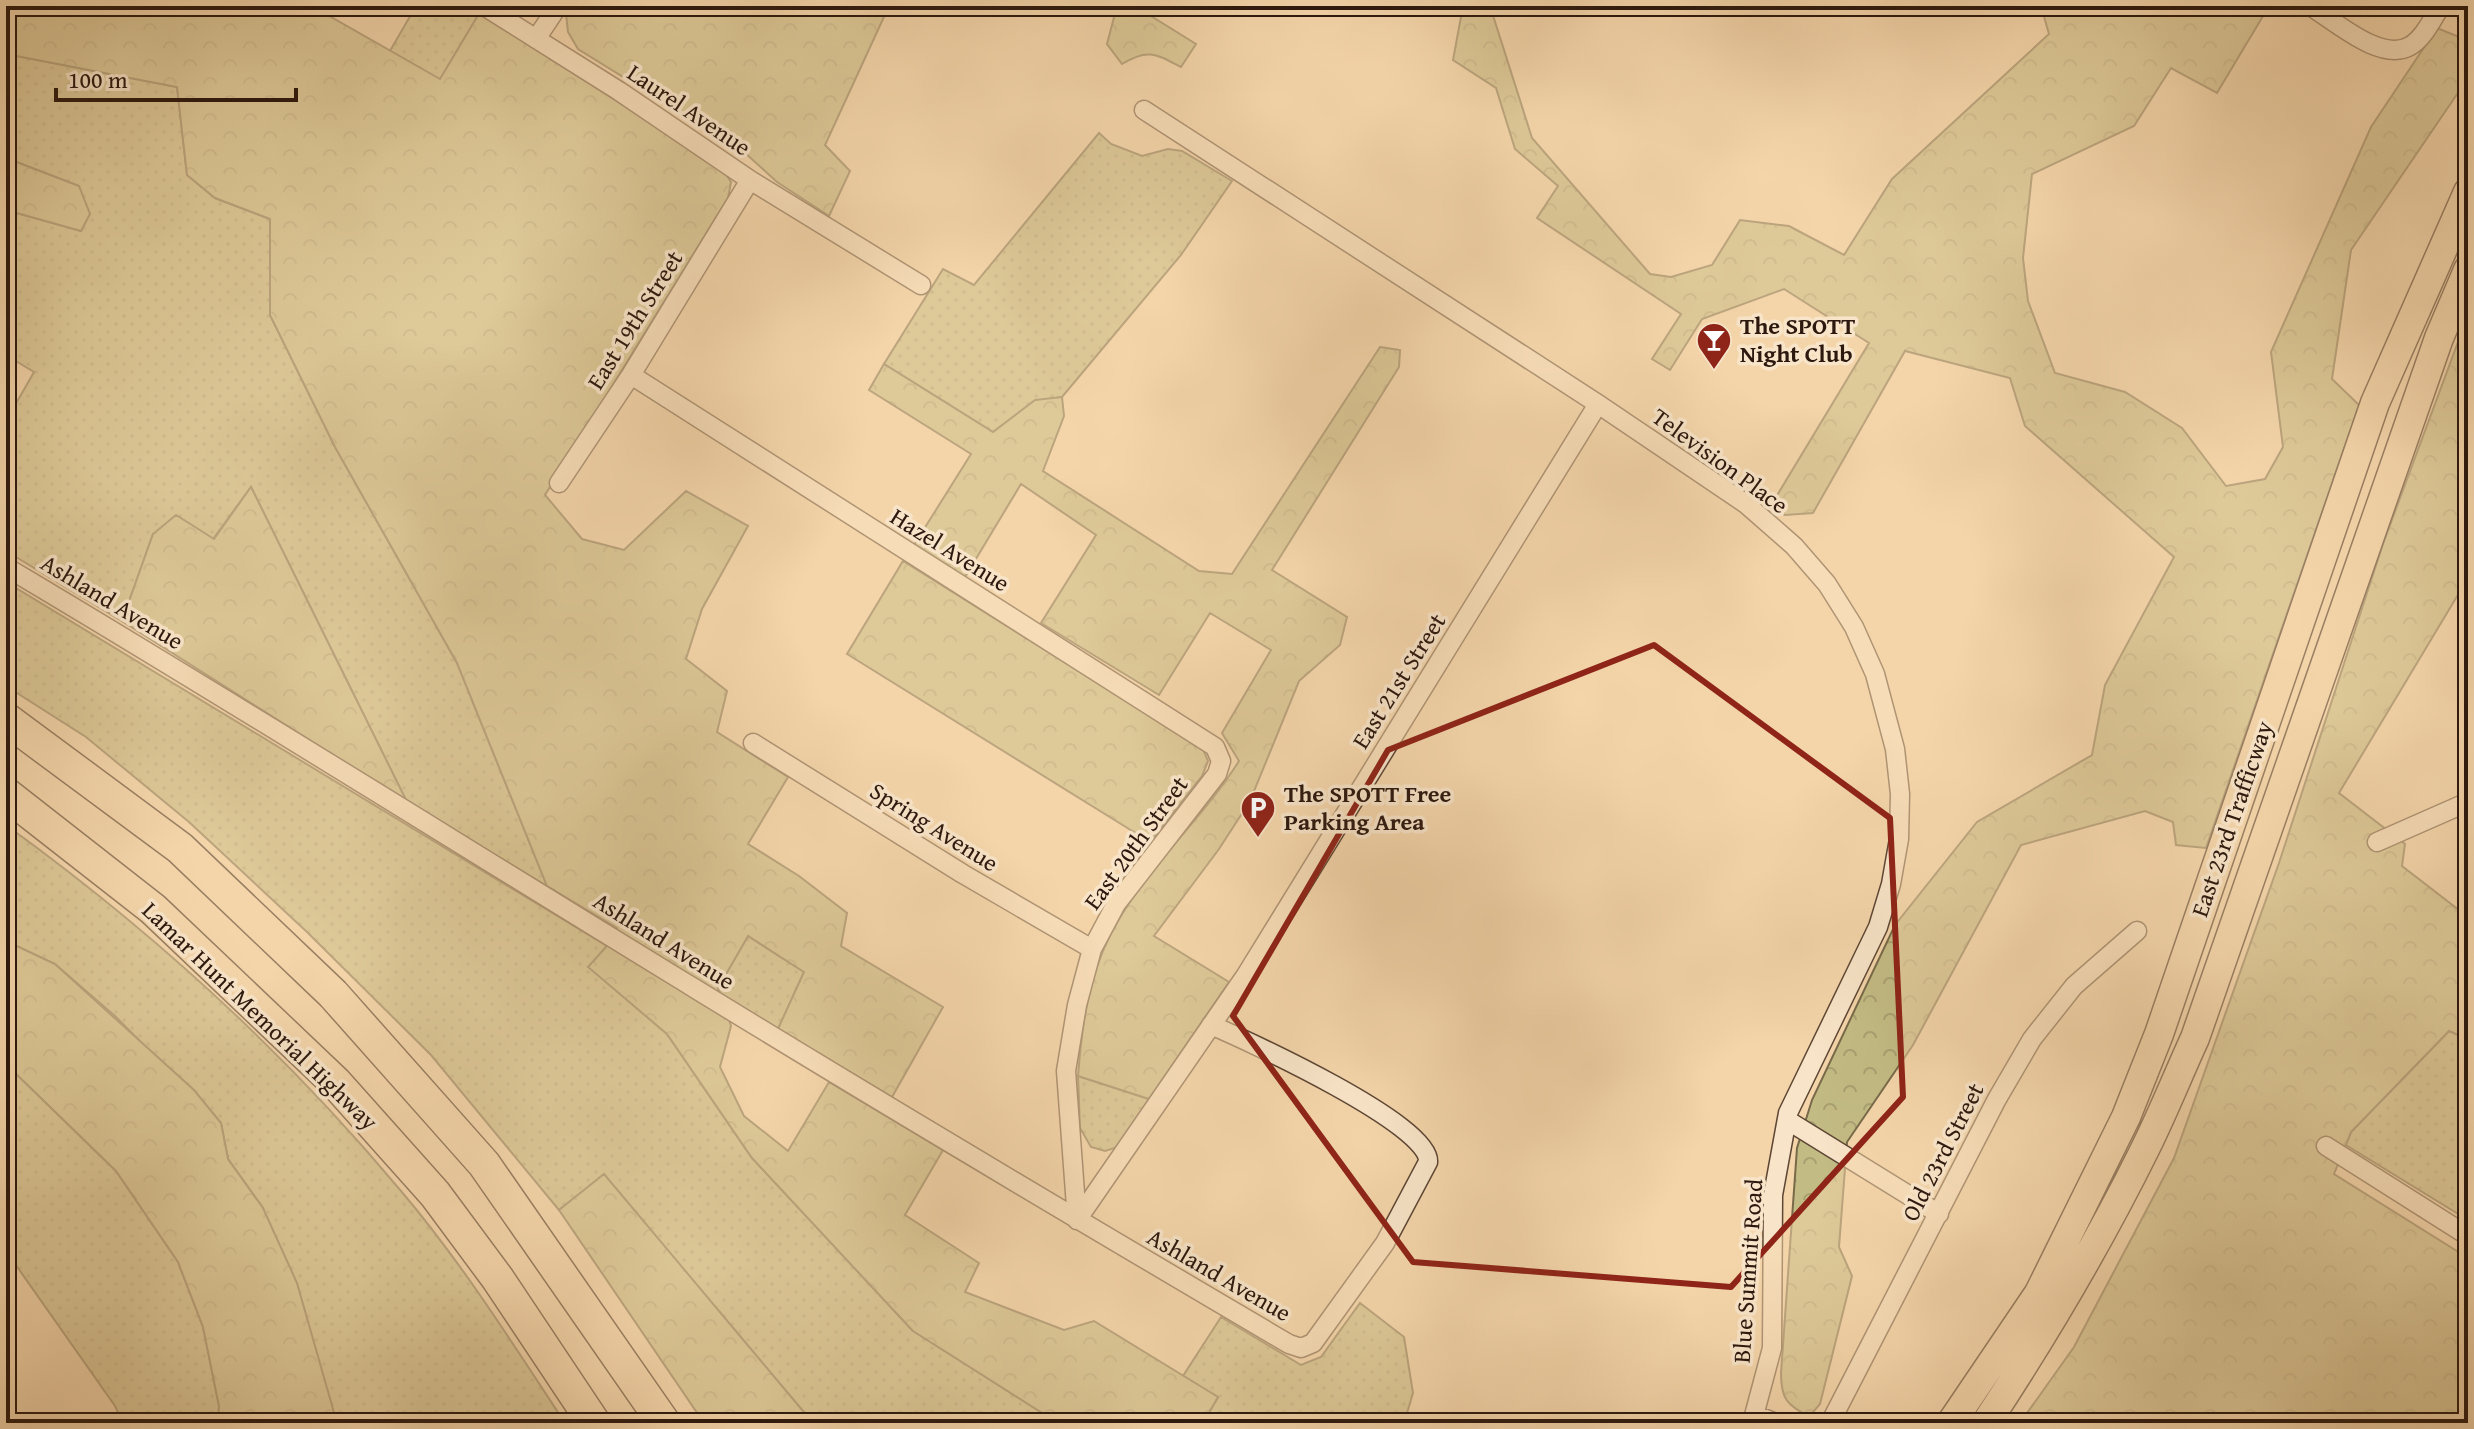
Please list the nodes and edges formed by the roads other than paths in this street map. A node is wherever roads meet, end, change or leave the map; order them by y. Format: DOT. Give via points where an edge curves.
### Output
graph roads {
  1 [pos="484,6"];
  2 [pos="558,6"];
  3 [pos="2310,6"];
  4 [pos="2441,6"];
  5 [pos="536,39"];
  6 [pos="1144,110"];
  7 [pos="750,180"];
  8 [pos="2468,192"];
  9 [pos="2468,270"];
  10 [pos="921,285"];
  11 [pos="631,375"];
  12 [pos="1598,404"];
  13 [pos="559,483"];
  14 [pos="6,567"];
  15 [pos="6,719"];
  16 [pos="753,743"];
  17 [pos="1214,778"];
  18 [pos="6,794"];
  19 [pos="2468,802"];
  20 [pos="2377,842"];
  21 [pos="2137,931"];
  22 [pos="1092,949"];
  23 [pos="1211,1025"];
  24 [pos="1787,1120"];
  25 [pos="2326,1146"];
  26 [pos="1939,1214"];
  27 [pos="1077,1220"];
  28 [pos="2468,1236"];
  29 [pos="1754,1419"];
  30 [pos="594,1423"];
  31 [pos="664,1423"];
  32 [pos="1776,1423"];
  33 [pos="1830,1423"];
  34 [pos="1951,1423"];
  35 [pos="1986,1423"];
  1 -- 5 [label="street, Laurel Avenue"];
  2 -- 5 [label="street"];
  3 -- 4 [label="street" via="2361,41 2390,51 2409,47"];
  5 -- 7 [label="street, Laurel Avenue"];
  6 -- 12 [label="street, Television Place"];
  7 -- 10 [label="street, Laurel Avenue"];
  7 -- 11 [label="street, East 19th Street"];
  8 -- 34 [label="main road, East 23rd Trafficway" via="2375,403 2126,1117 2039,1293"];
  9 -- 35 [label="main road, East 23rd Trafficway" via="2439,338 2195,1038 2104,1225 2042,1338"];
  11 -- 13 [label="street, East 19th Street"];
  11 -- 17 [label="street, Hazel Avenue" via="1215,747 1221,761"];
  12 -- 23 [label="street, East 21st Street"];
  12 -- 24 [label="street, Television Place" via="1746,504 1794,546 1854,627 1886,710 1900,794 1891,884 1878,927"];
  14 -- 27 [label="street, Ashland Avenue"];
  15 -- 31 [label="highway" via="180,848 333,994 484,1164"];
  16 -- 22 [label="street, Spring Avenue"];
  17 -- 22 [label="street, East 20th Street" via="1116,904"];
  18 -- 30 [label="highway, Lamar Hunt Memorial Highway" via="153,909 335,1082 435,1194"];
  19 -- 20 [label="street"];
  21 -- 26 [label="street, Old 23rd Street" via="2074,986 2032,1039"];
  22 -- 27 [label="street, East 20th Street" via="1066,1071"];
  23 -- 27 [label="street, East 21st Street"];
  23 -- 27 [label="street, Ashland Avenue" via="1323,1078 1423,1146 1428,1162 1385,1243 1313,1343 1301,1348"];
  24 -- 26 [label="street"];
  24 -- 29 [label="street, Blue Summit Road" via="1773,1195 1772,1348"];
  25 -- 28 [label="street"];
  26 -- 33 [label="street, Old 23rd Street"];
  29 -- 32 [label="street"];
}
